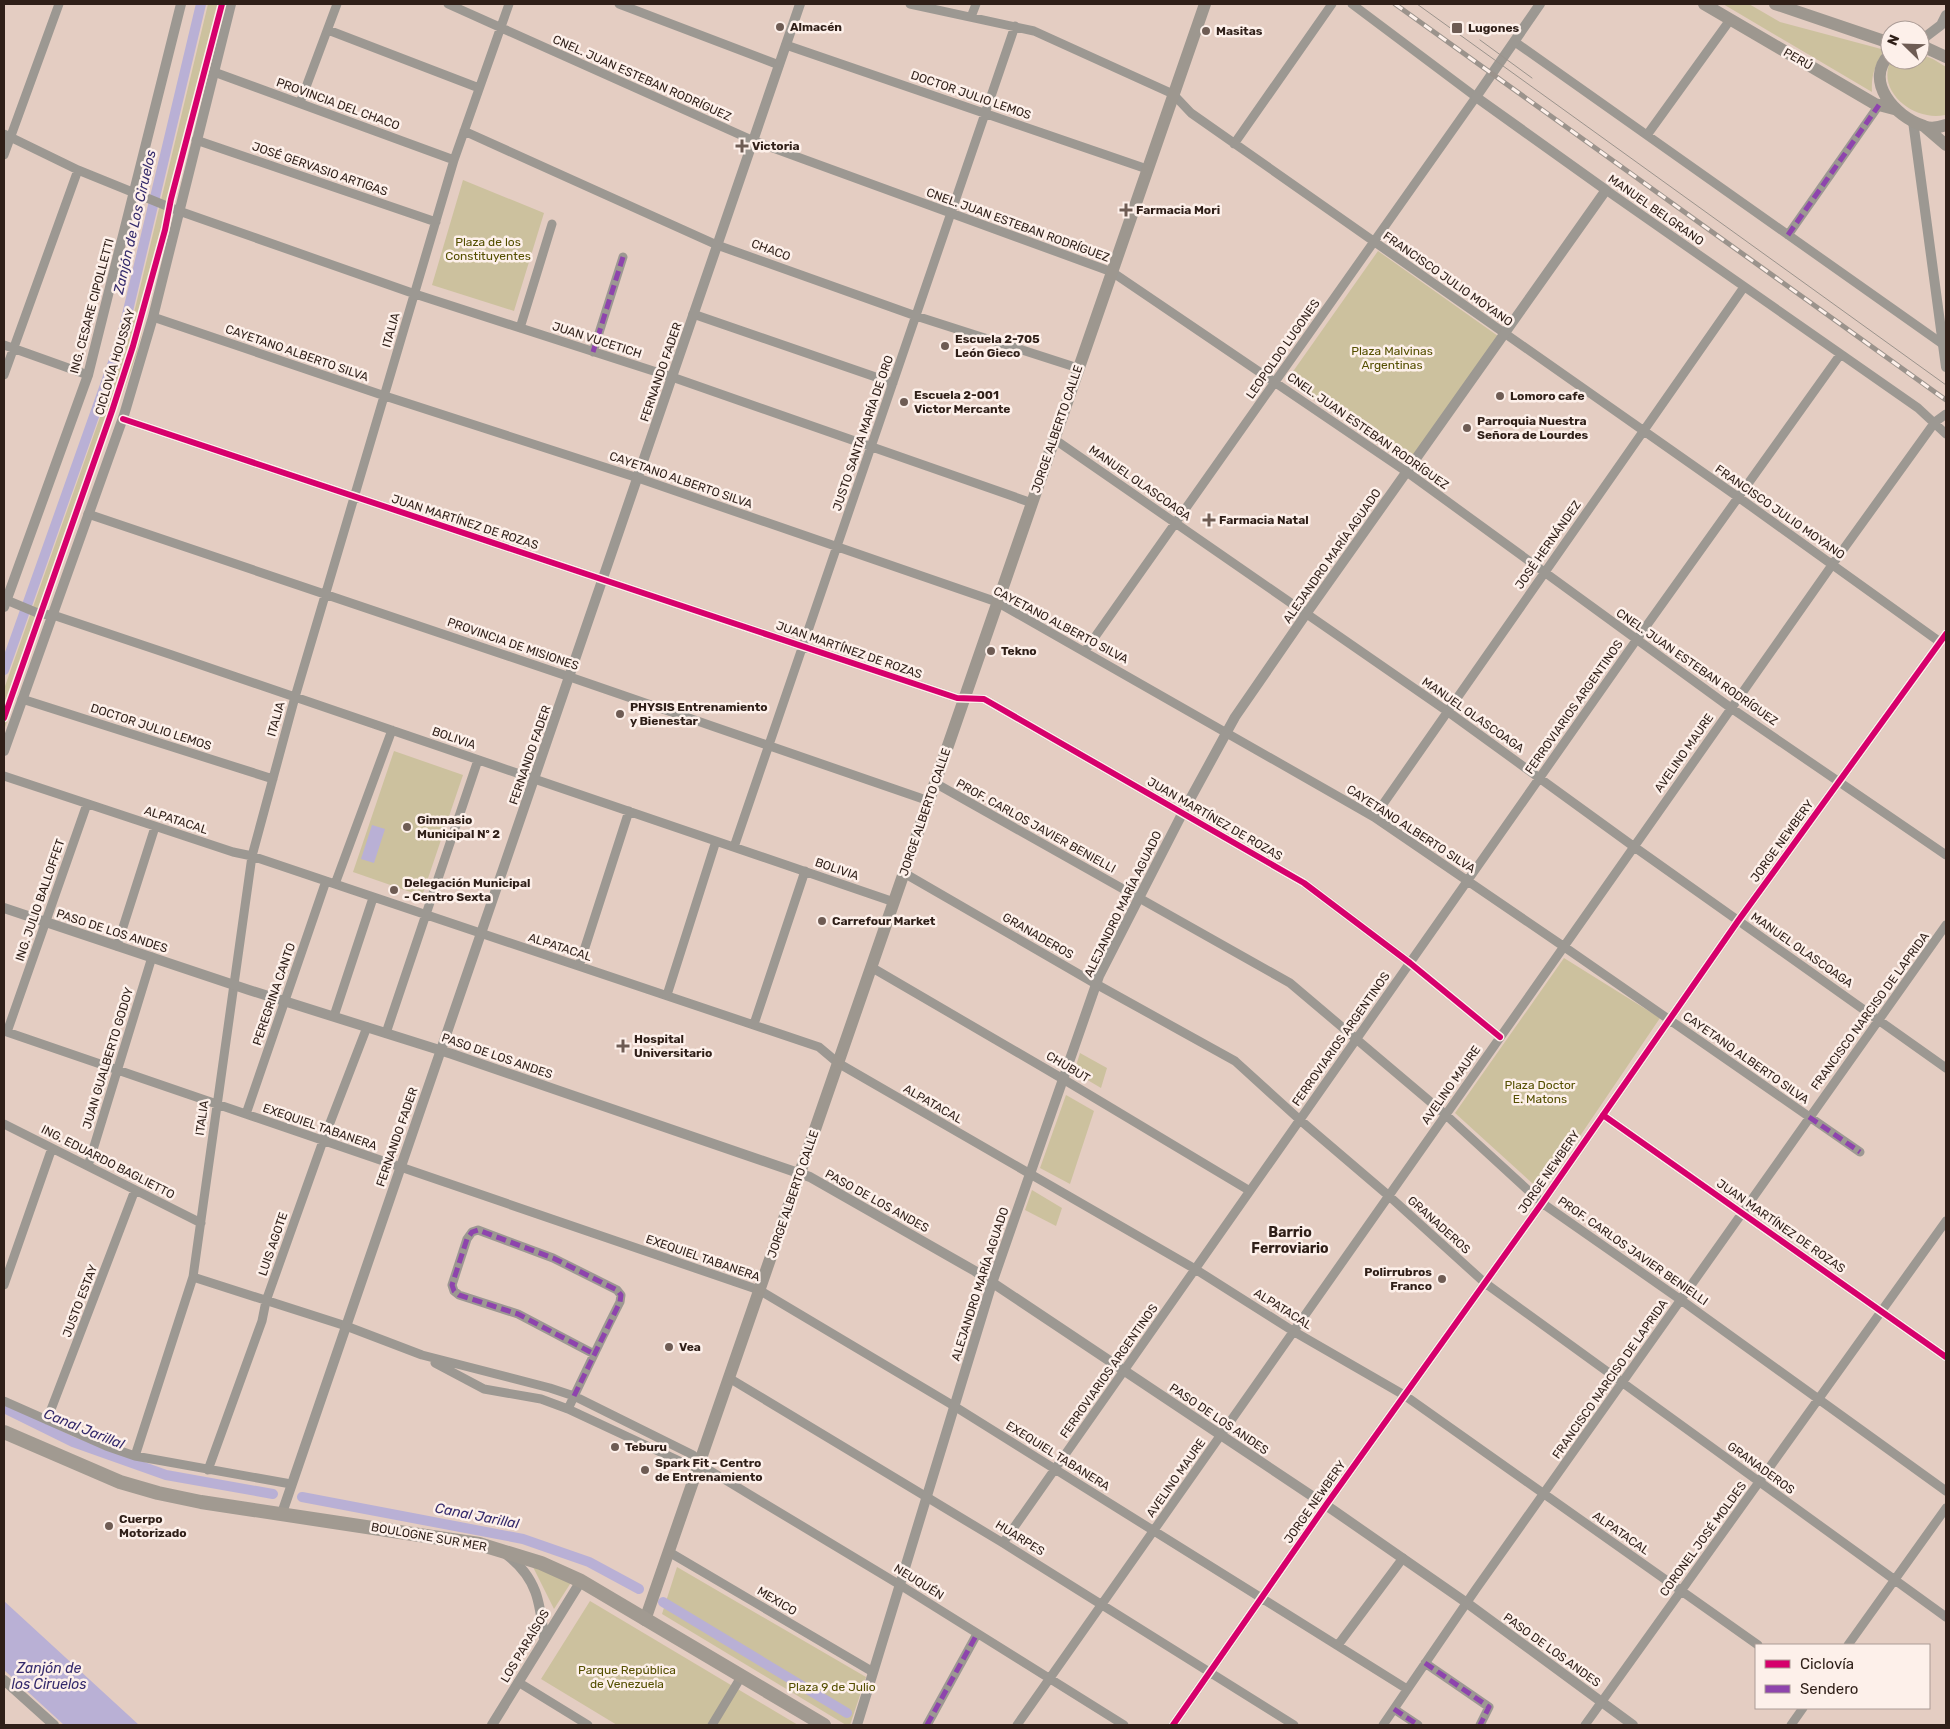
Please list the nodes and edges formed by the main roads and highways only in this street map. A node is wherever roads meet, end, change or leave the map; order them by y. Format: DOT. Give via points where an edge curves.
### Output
graph roads {
  1 [pos="1205,4"];
  2 [pos="1704,4"];
  3 [pos="1775,4"];
  4 [pos="1880,40"];
  5 [pos="1930,50"];
  6 [pos="1946,57"];
  7 [pos="1880,70"];
  8 [pos="1894,109"];
  9 [pos="1919,124"];
  10 [pos="1946,124"];
  11 [pos="1946,145"];
  12 [pos="4,1432"];
  13 [pos="645,1620"];
  14 [pos="824,1725"];
  1 -- 13 [label="main road, JORGE ALBERTO CALLE"];
  2 -- 8 [label="main road, PERÚ" via="1879,105"];
  3 -- 4 [label="main road"];
  5 -- 6 [label="main road"];
  7 -- 8 [label="main road" via="1879,80"];
  8 -- 9 [label="main road"];
  9 -- 10 [label="main road"];
  9 -- 11 [label="main road"];
  12 -- 13 [label="main road, BOULOGNE SUR MER" via="105,1477 139,1488 201,1502 498,1548 562,1571"];
  13 -- 14 [label="main road, BOULOGNE SUR MER"];
}
